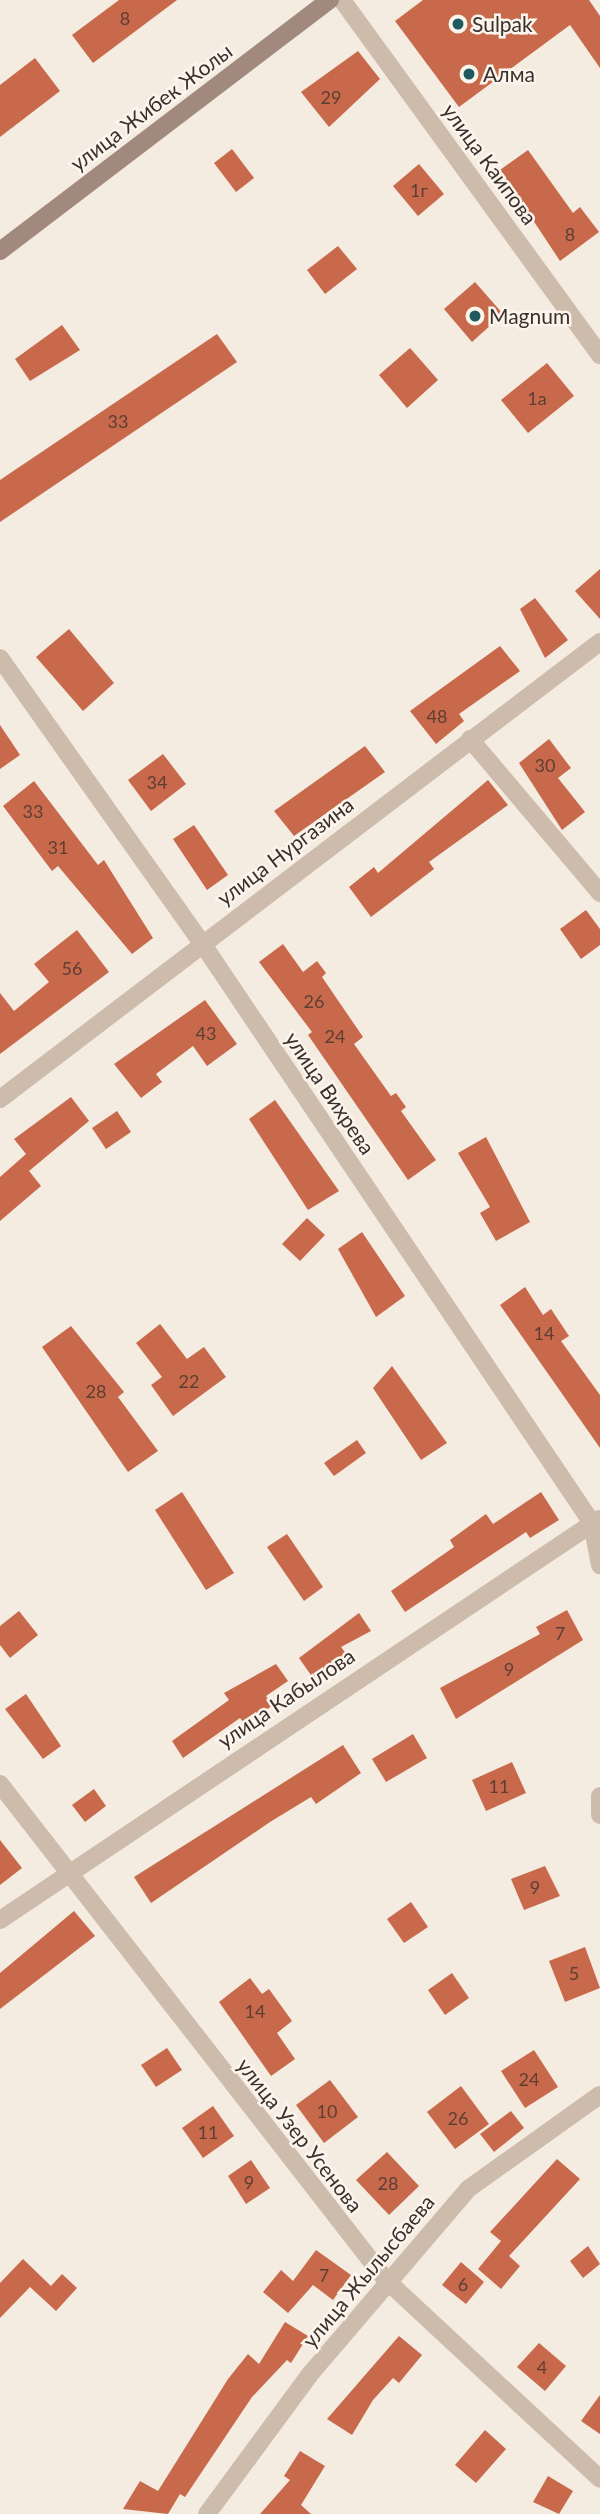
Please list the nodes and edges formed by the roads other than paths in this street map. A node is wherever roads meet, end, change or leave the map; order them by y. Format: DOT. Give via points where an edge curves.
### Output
graph roads {
  1 [pos="330,0"];
  2 [pos="342,0"];
  3 [pos="0,251"];
  4 [pos="600,355"];
  5 [pos="600,642"];
  6 [pos="0,658"];
  7 [pos="470,739"];
  8 [pos="600,893"];
  9 [pos="201,943"];
  10 [pos="0,1099"];
  11 [pos="596,1520"];
  12 [pos="600,1565"];
  13 [pos="0,1784"];
  14 [pos="600,1796"];
  15 [pos="600,1815"];
  16 [pos="64,1873"];
  17 [pos="0,1920"];
  18 [pos="600,2095"];
  19 [pos="386,2280"];
  20 [pos="600,2479"];
  21 [pos="207,2514"];
  1 -- 3 [label="main road, улица Жибек Жолы"];
  2 -- 4 [label="street, улица Каипова"];
  5 -- 7 [label="street, улица Нургазина"];
  6 -- 9 [label="street, улица Вихрева"];
  7 -- 8 [label="street"];
  7 -- 9 [label="street, улица Нургазина"];
  9 -- 10 [label="street, улица Нургазина"];
  9 -- 11 [label="street, улица Вихрева"];
  11 -- 12 [label="street, улица Вихрева"];
  11 -- 16 [label="street, улица Кабылова"];
  13 -- 16 [label="street, улица Узер Усенова"];
  14 -- 15 [label="street"];
  16 -- 17 [label="street, улица Кабылова"];
  16 -- 19 [label="street, улица Узер Усенова"];
  18 -- 19 [label="street, улица Жылысбаева" via="468,2189"];
  19 -- 20 [label="street, улица Узер Усенова"];
  19 -- 21 [label="street, улица Жылысбаева"];
}
